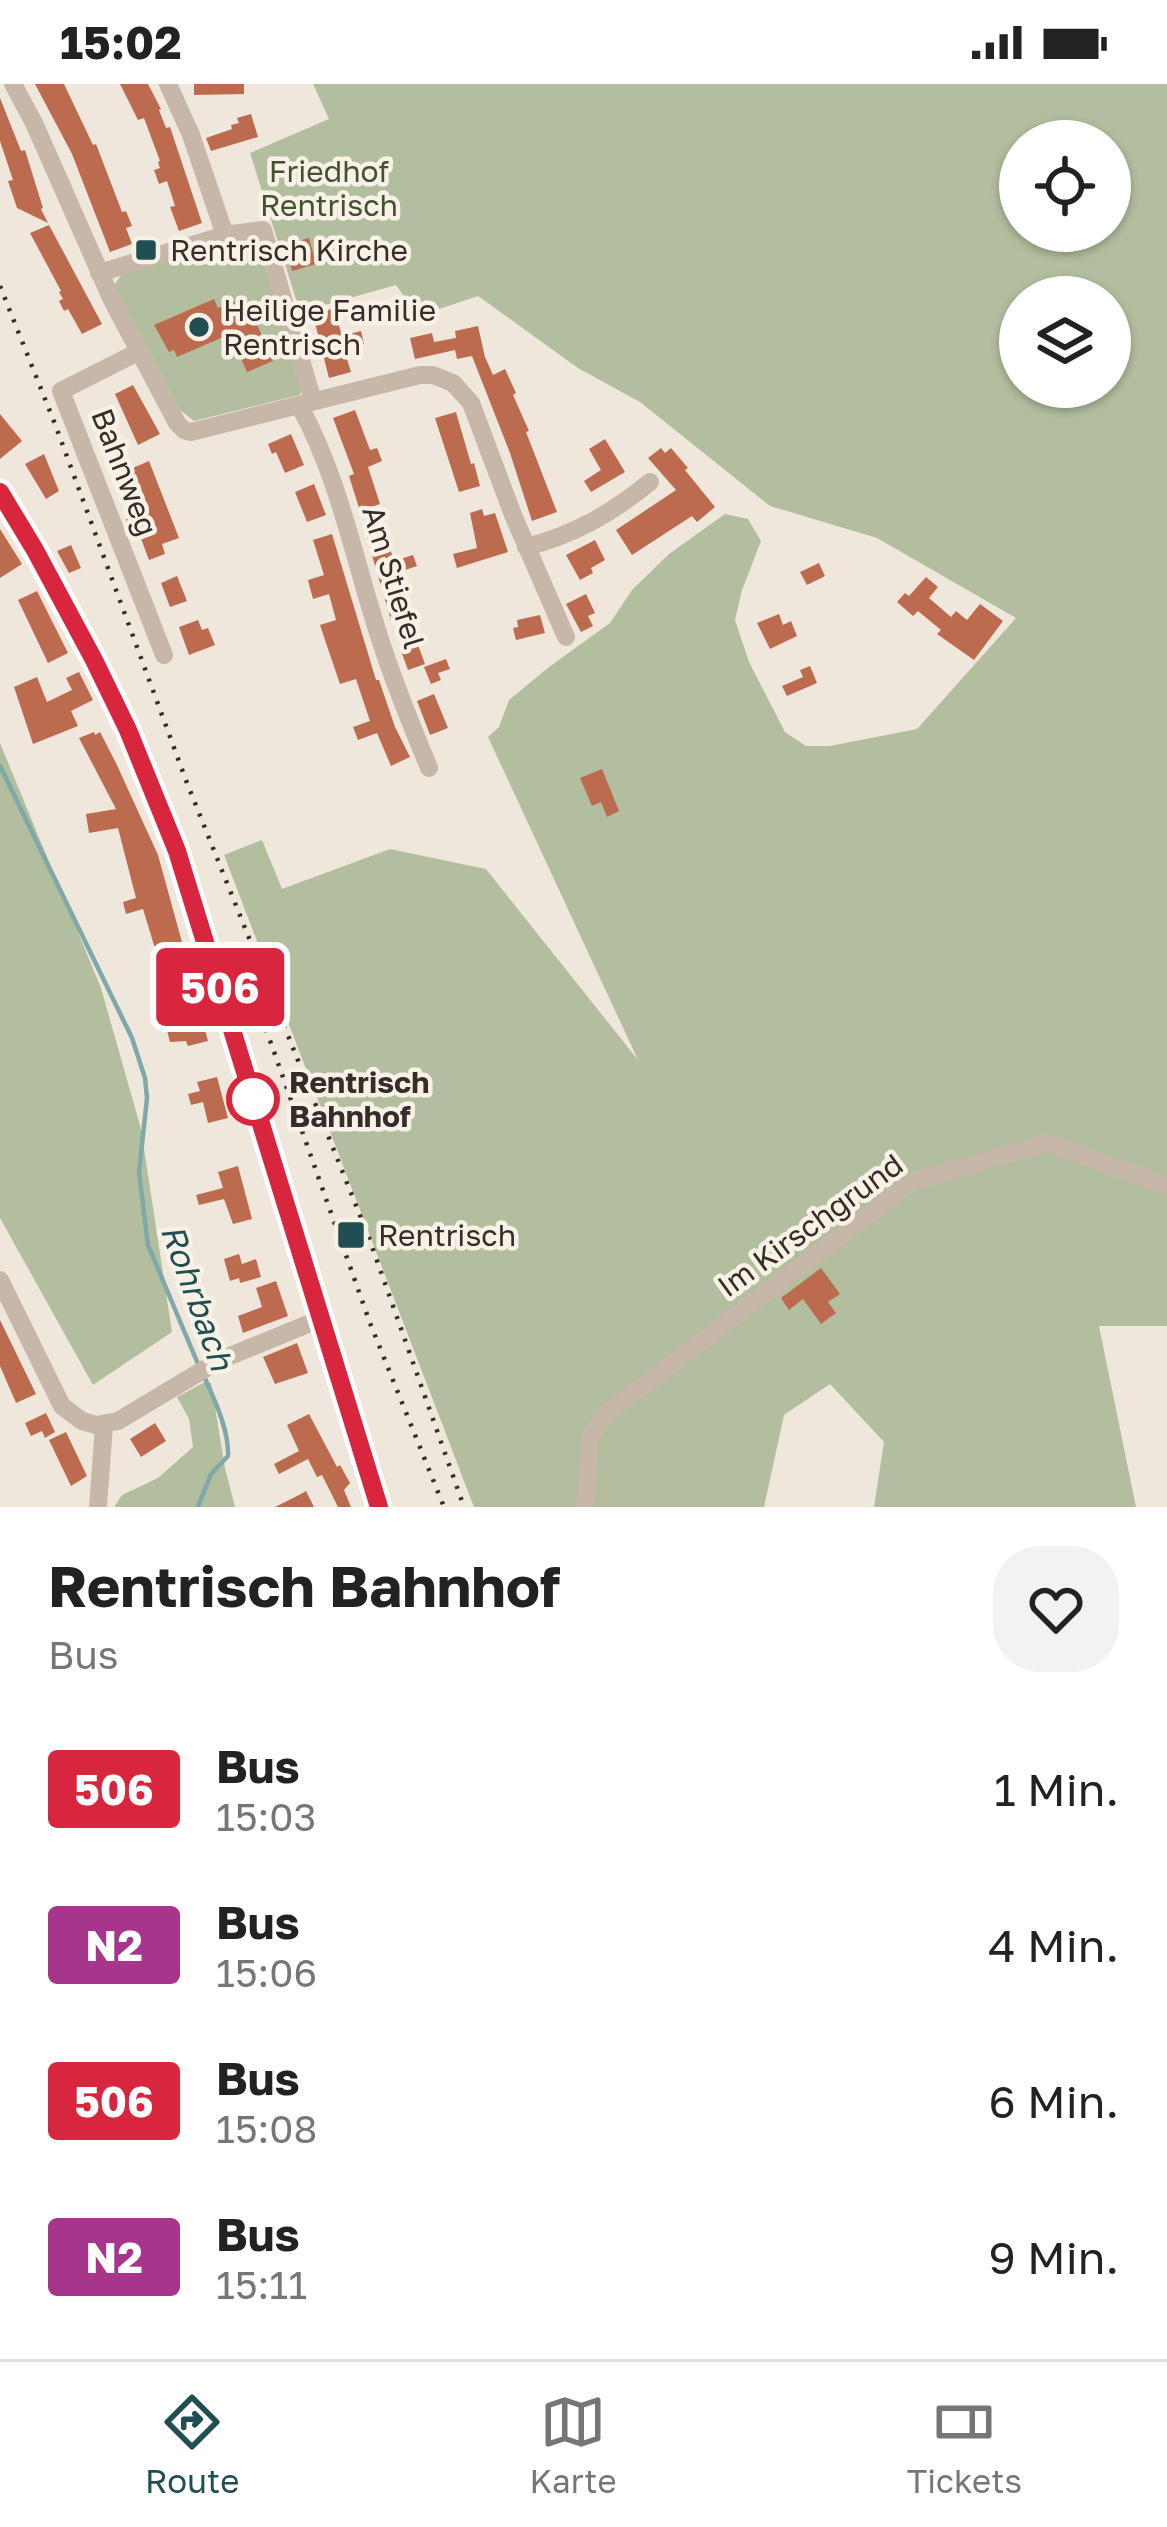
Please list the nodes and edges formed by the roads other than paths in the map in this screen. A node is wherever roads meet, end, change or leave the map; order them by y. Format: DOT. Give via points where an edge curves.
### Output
graph roads {
  1 [pos="13,84"];
  2 [pos="168,84"];
  3 [pos="225,235"];
  4 [pos="99,273"];
  5 [pos="138,352"];
  6 [pos="306,403"];
  7 [pos="650,482"];
  8 [pos="0,493"];
  9 [pos="526,548"];
  10 [pos="566,637"];
  11 [pos="164,655"];
  12 [pos="429,768"];
  13 [pos="1167,1186"];
  14 [pos="0,1280"];
  15 [pos="320,1319"];
  16 [pos="104,1425"];
  17 [pos="96,1505"];
  18 [pos="379,1507"];
  19 [pos="585,1507"];
  1 -- 4 [label="street"];
  2 -- 3 [label="street"];
  3 -- 4 [label="street"];
  3 -- 6 [label="street, Am Stiefel" via="263,230"];
  4 -- 5 [label="street"];
  5 -- 6 [label="street" via="184,430"];
  5 -- 11 [label="street, Bahnweg" via="61,391"];
  6 -- 9 [label="street" via="420,375 453,383 471,403"];
  6 -- 12 [label="street, Am Stiefel"];
  7 -- 9 [label="street" via="593,523"];
  8 -- 15 [label="main road" via="94,660 157,800"];
  9 -- 10 [label="street"];
  13 -- 19 [label="street, Im Kirschgrund" via="1049,1143 913,1181 601,1418 591,1436"];
  14 -- 16 [label="street" via="62,1406"];
  15 -- 16 [label="street" via="218,1361"];
  15 -- 18 [label="main road"];
  16 -- 17 [label="street"];
}
